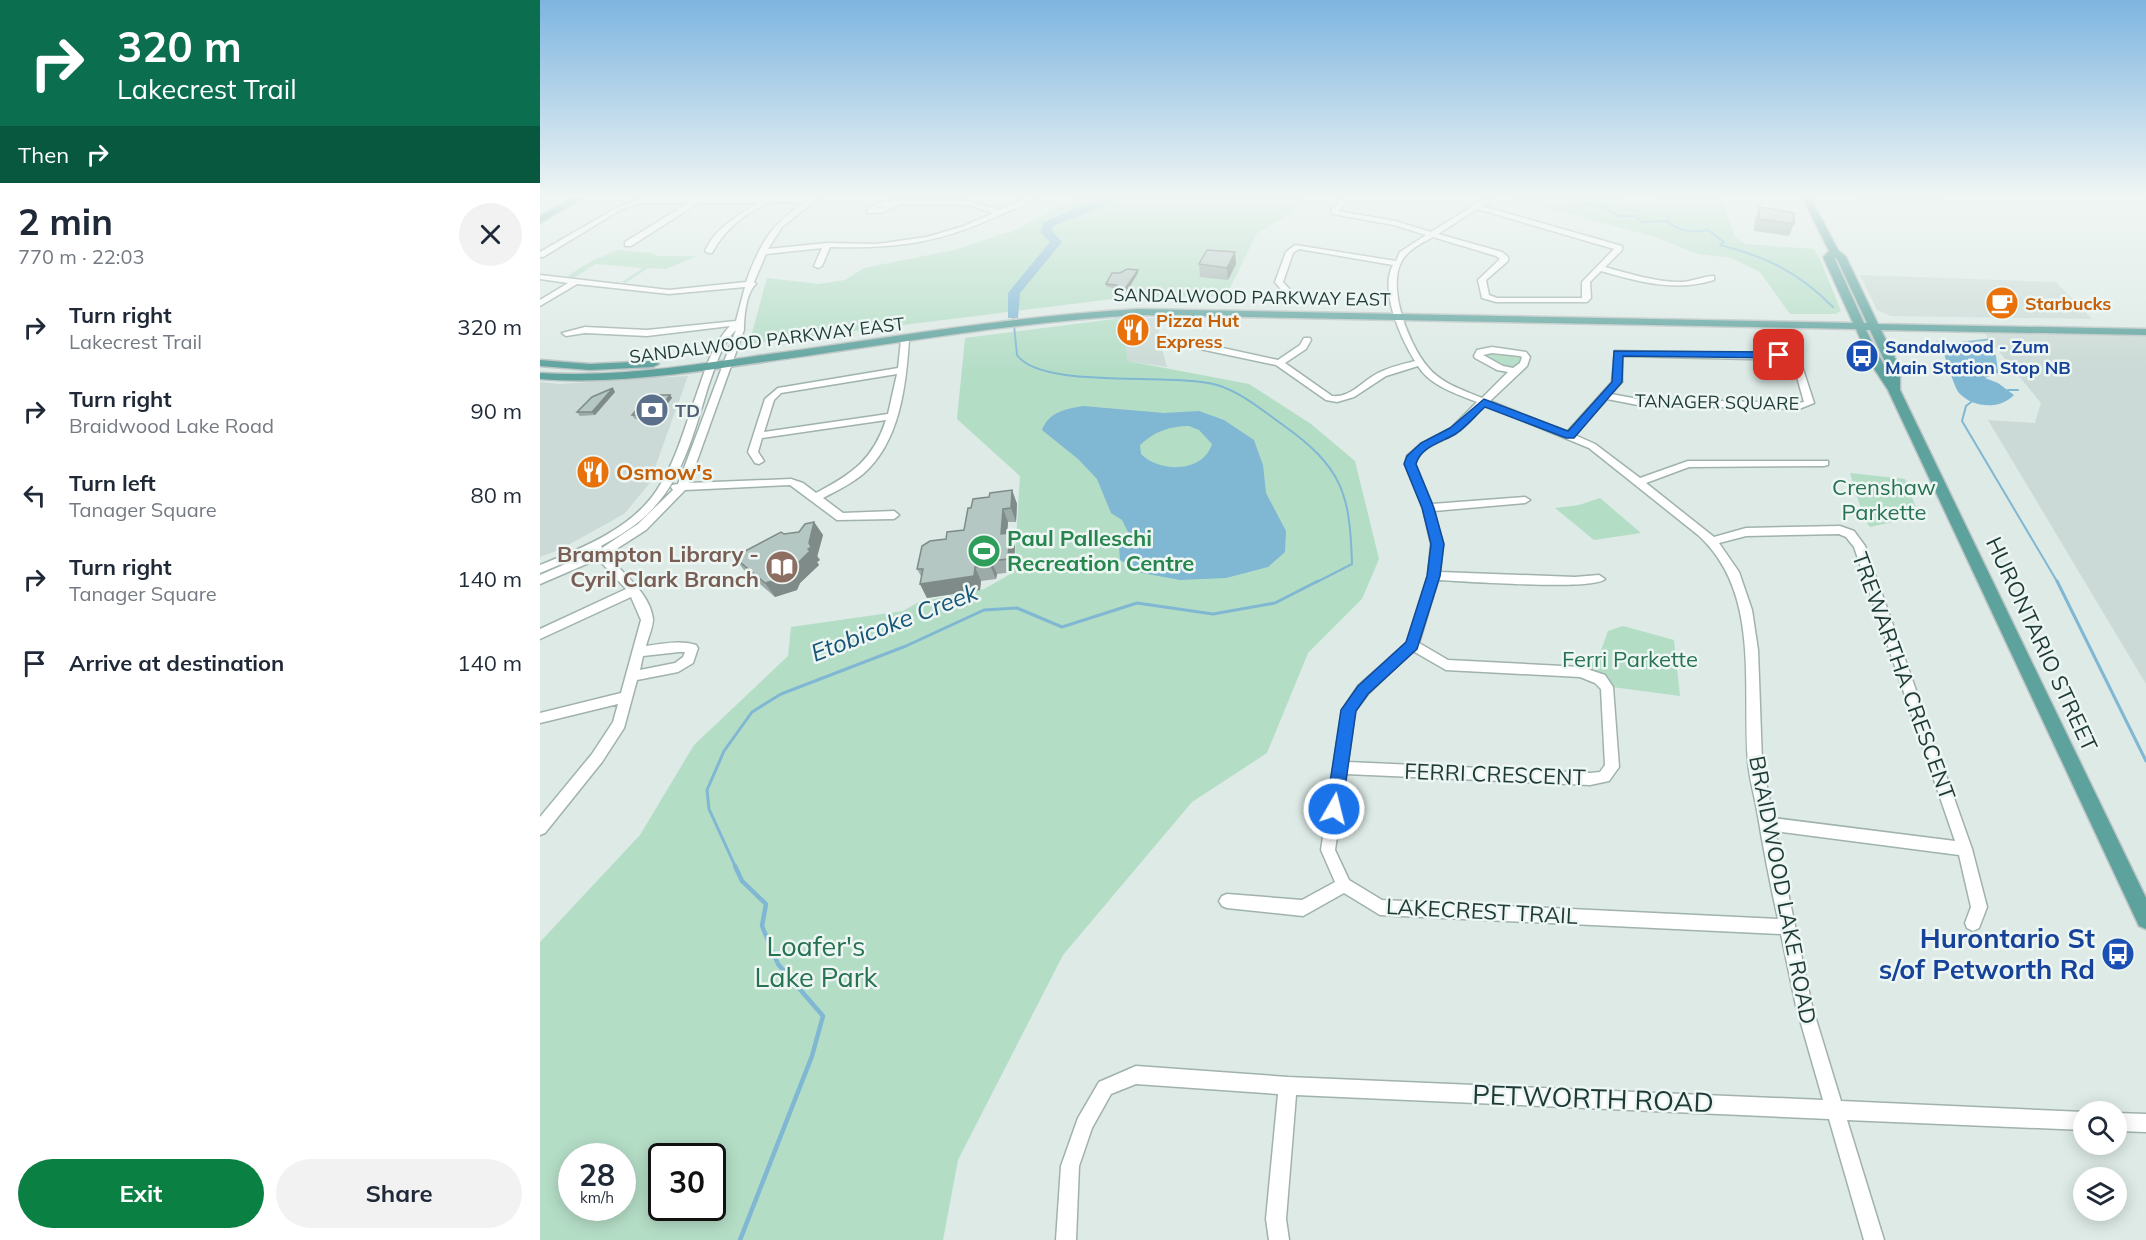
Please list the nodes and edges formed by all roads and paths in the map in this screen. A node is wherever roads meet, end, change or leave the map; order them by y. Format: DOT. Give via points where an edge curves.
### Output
graph roads {
  1 [pos="762,255"];
  2 [pos="823,255"];
  3 [pos="1289,255"];
  4 [pos="1347,255"];
  5 [pos="1402,255"];
  6 [pos="1497,255"];
  7 [pos="1612,255"];
  8 [pos="1831,255"];
  9 [pos="1838,255"];
  10 [pos="1397,263"];
  11 [pos="818,267"];
  12 [pos="1600,268"];
  13 [pos="540,277"];
  14 [pos="1711,278"];
  15 [pos="574,282"];
  16 [pos="752,284"];
  17 [pos="1287,291"];
  18 [pos="540,304"];
  19 [pos="1397,314"];
  20 [pos="1004,322"];
  21 [pos="738,323"];
  22 [pos="1858,323"];
  23 [pos="1872,323"];
  24 [pos="2146,326"];
  25 [pos="2146,332"];
  26 [pos="566,333"];
  27 [pos="905,340"];
  28 [pos="1307,340"];
  29 [pos="1200,346"];
  30 [pos="728,359"];
  31 [pos="713,361"];
  32 [pos="540,363"];
  33 [pos="1279,363"];
  34 [pos="1419,363"];
  35 [pos="903,370"];
  36 [pos="1515,371"];
  37 [pos="540,376"];
  38 [pos="1894,390"];
  39 [pos="1608,396"];
  40 [pos="1484,402"];
  41 [pos="891,416"];
  42 [pos="707,418"];
  43 [pos="692,420"];
  44 [pos="1570,435"];
  45 [pos="759,436"];
  46 [pos="759,461"];
  47 [pos="1824,463"];
  48 [pos="1640,482"];
  49 [pos="682,487"];
  50 [pos="664,488"];
  51 [pos="816,497"];
  52 [pos="1525,500"];
  53 [pos="1428,508"];
  54 [pos="894,515"];
  55 [pos="1712,541"];
  56 [pos="597,549"];
  57 [pos="540,569"];
  58 [pos="1434,576"];
  59 [pos="1599,579"];
  60 [pos="540,580"];
  61 [pos="634,590"];
  62 [pos="540,634"];
  63 [pos="1412,645"];
  64 [pos="640,652"];
  65 [pos="633,676"];
  66 [pos="627,697"];
  67 [pos="540,718"];
  68 [pos="1339,768"];
  69 [pos="1768,824"];
  70 [pos="540,828"];
  71 [pos="1965,849"];
  72 [pos="1344,885"];
  73 [pos="1227,901"];
  74 [pos="2146,919"];
  75 [pos="1972,922"];
  76 [pos="1788,927"];
  77 [pos="1288,1086"];
  78 [pos="1835,1110"];
  79 [pos="2073,1121"];
  80 [pos="2127,1122"];
  81 [pos="2146,1123"];
  82 [pos="1066,1240"];
  83 [pos="1279,1240"];
  84 [pos="1874,1240"];
  1 -- 16 [label="street"];
  2 -- 11 [label="street"];
  3 -- 17 [label="street" via="1279,282"];
  4 -- 10 [label="street"];
  5 -- 10 [label="street"];
  6 -- 12 [label="street" via="1505,260 1482,280 1488,298 1584,300 1586,282"];
  7 -- 12 [label="street"];
  8 -- 22 [label="main road, HURONTARIO STREET" via="1828,257"];
  9 -- 23 [label="main road, HURONTARIO STREET"];
  10 -- 19 [label="street, BRAIDWOOD LAKE ROAD" via="1393,290"];
  12 -- 14 [label="street" via="1654,282 1698,283"];
  13 -- 15 [label="street"];
  15 -- 16 [label="street" via="669,292"];
  15 -- 18 [label="street"];
  16 -- 21 [label="street"];
  19 -- 20 [label="main road, SANDALWOOD PARKWAY EAST" via="1139,312"];
  19 -- 22 [label="main road, SANDALWOOD PARKWAY EAST"];
  19 -- 34 [label="street, BRAIDWOOD LAKE ROAD"];
  20 -- 27 [label="main road, SANDALWOOD PARKWAY EAST"];
  20 -- 30 [label="main road, SANDALWOOD PARKWAY EAST"];
  21 -- 26 [label="street" via="647,333"];
  21 -- 30 [label="street" via="740,330"];
  21 -- 31 [label="street" via="727,331"];
  22 -- 23 [label="main road, SANDALWOOD PARKWAY EAST"];
  22 -- 38 [label="main road, HURONTARIO STREET"];
  23 -- 24 [label="main road"];
  23 -- 25 [label="main road"];
  23 -- 38 [label="main road, HURONTARIO STREET" via="1894,368"];
  27 -- 30 [label="main road, SANDALWOOD PARKWAY EAST"];
  27 -- 35 [label="street"];
  28 -- 33 [label="street"];
  29 -- 33 [label="street"];
  30 -- 31 [label="main road, SANDALWOOD PARKWAY EAST"];
  30 -- 42 [label="street"];
  31 -- 32 [label="main road, SANDALWOOD PARKWAY EAST" via="590,367"];
  31 -- 37 [label="main road, SANDALWOOD PARKWAY EAST" via="621,377"];
  31 -- 43 [label="street"];
  33 -- 34 [label="street" via="1329,398 1338,400 1348,398 1382,374"];
  34 -- 40 [label="street, BRAIDWOOD LAKE ROAD" via="1448,387"];
  35 -- 41 [label="street"];
  35 -- 45 [label="street" via="778,391 770,399"];
  36 -- 36 [label="street" via="1500,368 1478,356 1492,350 1523,354 1524,364"];
  36 -- 40 [label="street"];
  38 -- 74 [label="main road, HURONTARIO STREET"];
  39 -- 39 [label="street, TANAGER SQUARE" via="1617,382 1618,353 1779,355 1797,362 1809,403 1794,406 1638,402"];
  39 -- 44 [label="street, TANAGER SQUARE"];
  40 -- 44 [label="street, BRAIDWOOD LAKE ROAD"];
  40 -- 53 [label="street" via="1454,430 1412,456 1410,464"];
  41 -- 45 [label="street"];
  41 -- 51 [label="street" via="880,448 861,470"];
  42 -- 43 [label="street"];
  42 -- 49 [label="street"];
  43 -- 50 [label="street"];
  44 -- 48 [label="street, BRAIDWOOD LAKE ROAD" via="1592,446"];
  45 -- 46 [label="street" via="753,452"];
  47 -- 48 [label="street" via="1688,464"];
  48 -- 55 [label="street, BRAIDWOOD LAKE ROAD"];
  49 -- 50 [label="street"];
  49 -- 51 [label="street" via="791,482"];
  49 -- 56 [label="street" via="642,527"];
  50 -- 56 [label="street"];
  51 -- 54 [label="street" via="841,517"];
  52 -- 53 [label="street"];
  53 -- 58 [label="street" via="1437,544"];
  55 -- 69 [label="street, BRAIDWOOD LAKE ROAD" via="1733,572 1746,610 1752,650 1755,762"];
  55 -- 71 [label="street, TREWARTHA CRESCENT" via="1762,531 1840,530 1850,534 1859,546"];
  56 -- 57 [label="street"];
  56 -- 60 [label="street"];
  56 -- 61 [label="street"];
  58 -- 59 [label="street"];
  58 -- 63 [label="street"];
  61 -- 62 [label="street"];
  61 -- 64 [label="street" via="647,620"];
  63 -- 68 [label="street" via="1363,690 1348,710"];
  63 -- 68 [label="street, FERRI CRESCENT" via="1446,665 1581,672 1600,679 1607,687 1612,767 1604,777 1590,779"];
  64 -- 65 [label="street"];
  64 -- 65 [label="street" via="692,648 688,660 678,667"];
  65 -- 66 [label="street"];
  66 -- 67 [label="street"];
  66 -- 70 [label="street" via="619,724 597,758"];
  68 -- 72 [label="street" via="1328,850"];
  69 -- 71 [label="street"];
  69 -- 76 [label="street, BRAIDWOOD LAKE ROAD"];
  71 -- 75 [label="street, TREWARTHA CRESCENT" via="1979,907"];
  72 -- 73 [label="street" via="1303,908"];
  72 -- 76 [label="street, LAKECREST TRAIL" via="1380,907"];
  76 -- 78 [label="street, BRAIDWOOD LAKE ROAD" via="1804,1006"];
  77 -- 78 [label="street, PETWORTH ROAD"];
  77 -- 82 [label="street, PETWORTH ROAD" via="1136,1075 1105,1088 1084,1124 1070,1166"];
  77 -- 83 [label="street" via="1276,1219"];
  78 -- 79 [label="street, PETWORTH ROAD"];
  78 -- 84 [label="street, BRAIDWOOD LAKE ROAD"];
  80 -- 81 [label="street"];
}
